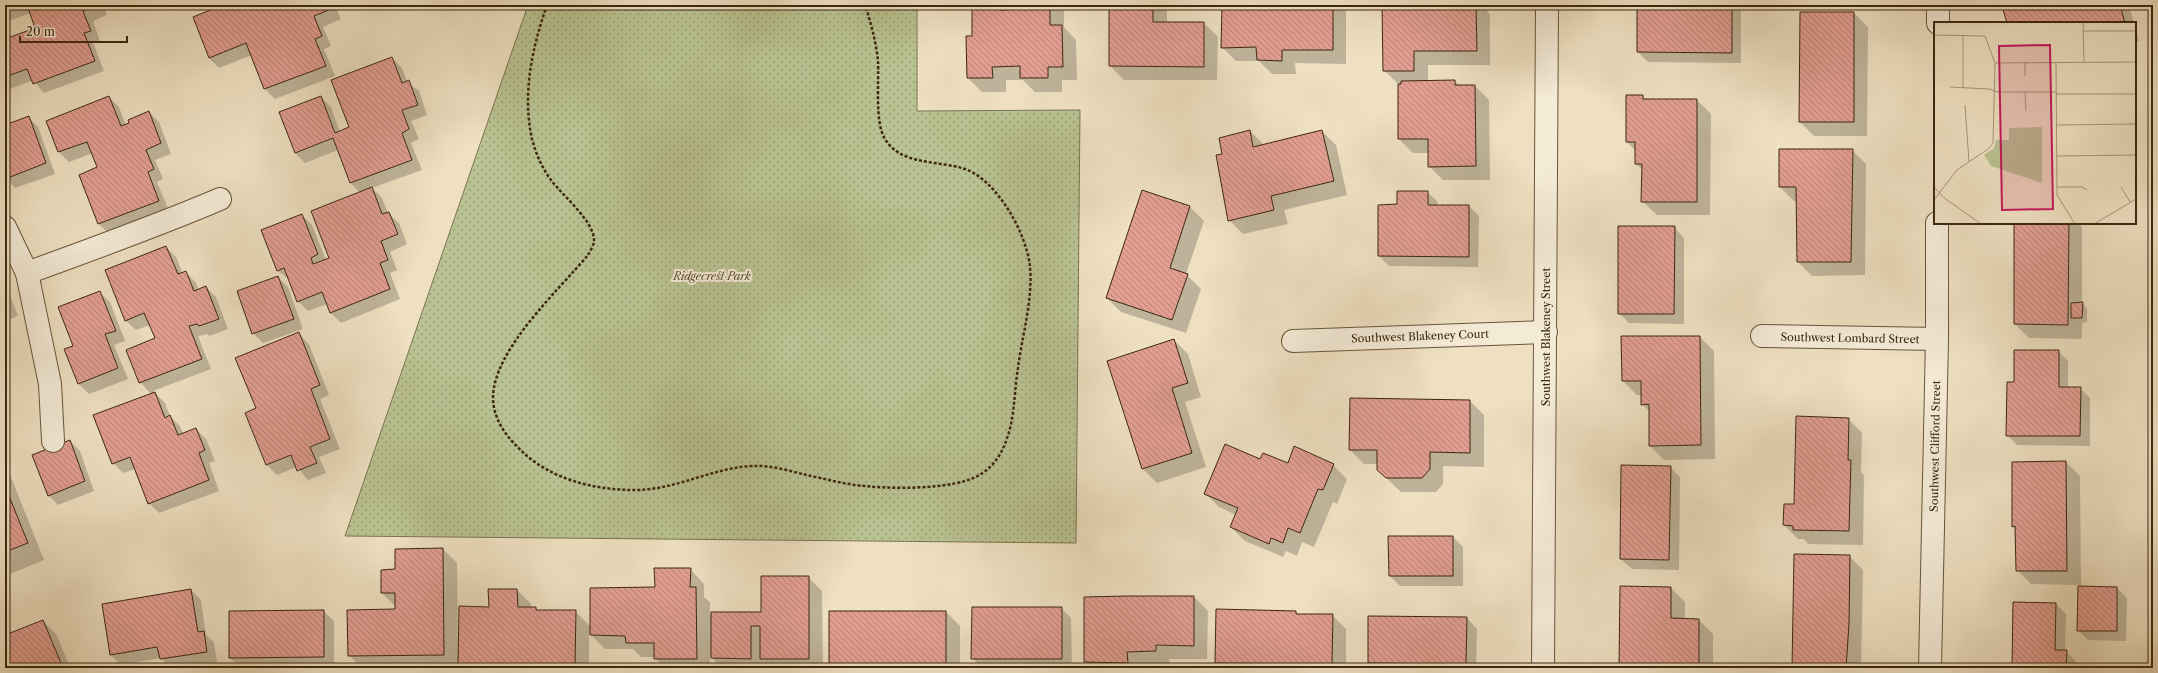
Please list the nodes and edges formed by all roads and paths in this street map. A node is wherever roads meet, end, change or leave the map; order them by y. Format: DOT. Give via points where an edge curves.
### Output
graph roads {
  1 [pos="547,5"];
  2 [pos="865,5"];
  3 [pos="1547,5"];
  4 [pos="1938,5"];
  5 [pos="1938,22"];
  6 [pos="220,199"];
  7 [pos="1937,224"];
  8 [pos="5,227"];
  9 [pos="27,273"];
  10 [pos="1546,332"];
  11 [pos="1762,336"];
  12 [pos="1937,339"];
  13 [pos="1293,341"];
  14 [pos="53,441"];
  15 [pos="1543,668"];
  16 [pos="1930,668"];
  1 -- 2 [label="path" via="538,30 529,72 532,138 550,180 584,218 594,242 588,255 524,329 496,382 493,397 496,411 502,429 514,445 534,462 561,478 600,487 634,490 661,488 756,465 856,485 931,486 960,483 979,475 994,463 1008,437 1028,301 1029,262 1017,224 981,178 965,169 903,156 882,136 878,60"];
  3 -- 10 [label="street, Southwest Blakeney Street"];
  4 -- 5 [label="street"];
  6 -- 9 [label="street" via="165,223 112,240"];
  7 -- 12 [label="street, Southwest Clifford Street"];
  8 -- 9 [label="street"];
  9 -- 14 [label="street" via="50,384"];
  10 -- 13 [label="street, Southwest Blakeney Court"];
  10 -- 15 [label="street, Southwest Blakeney Street"];
  11 -- 12 [label="street, Southwest Lombard Street"];
  12 -- 16 [label="street, Southwest Clifford Street"];
}
